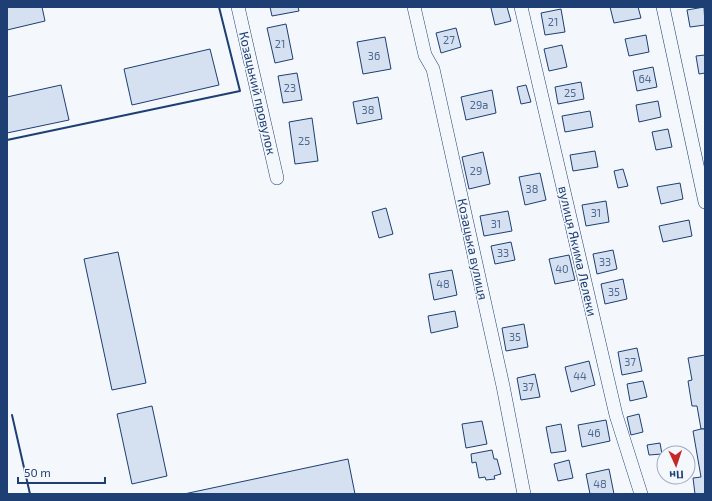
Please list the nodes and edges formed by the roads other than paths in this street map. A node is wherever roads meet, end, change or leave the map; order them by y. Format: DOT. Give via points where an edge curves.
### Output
graph roads {
  1 [pos="238,7"];
  2 [pos="414,7"];
  3 [pos="521,7"];
  4 [pos="663,7"];
  5 [pos="277,178"];
  6 [pos="705,202"];
  7 [pos="524,494"];
  8 [pos="641,494"];
  1 -- 5 [label="street, Козацький провулок"];
  2 -- 7 [label="street, Козацька вулиця" via="425,55 433,69 503,386"];
  3 -- 8 [label="street, вулиця Якима Лелеки" via="614,408"];
  4 -- 6 [label="street"];
}
